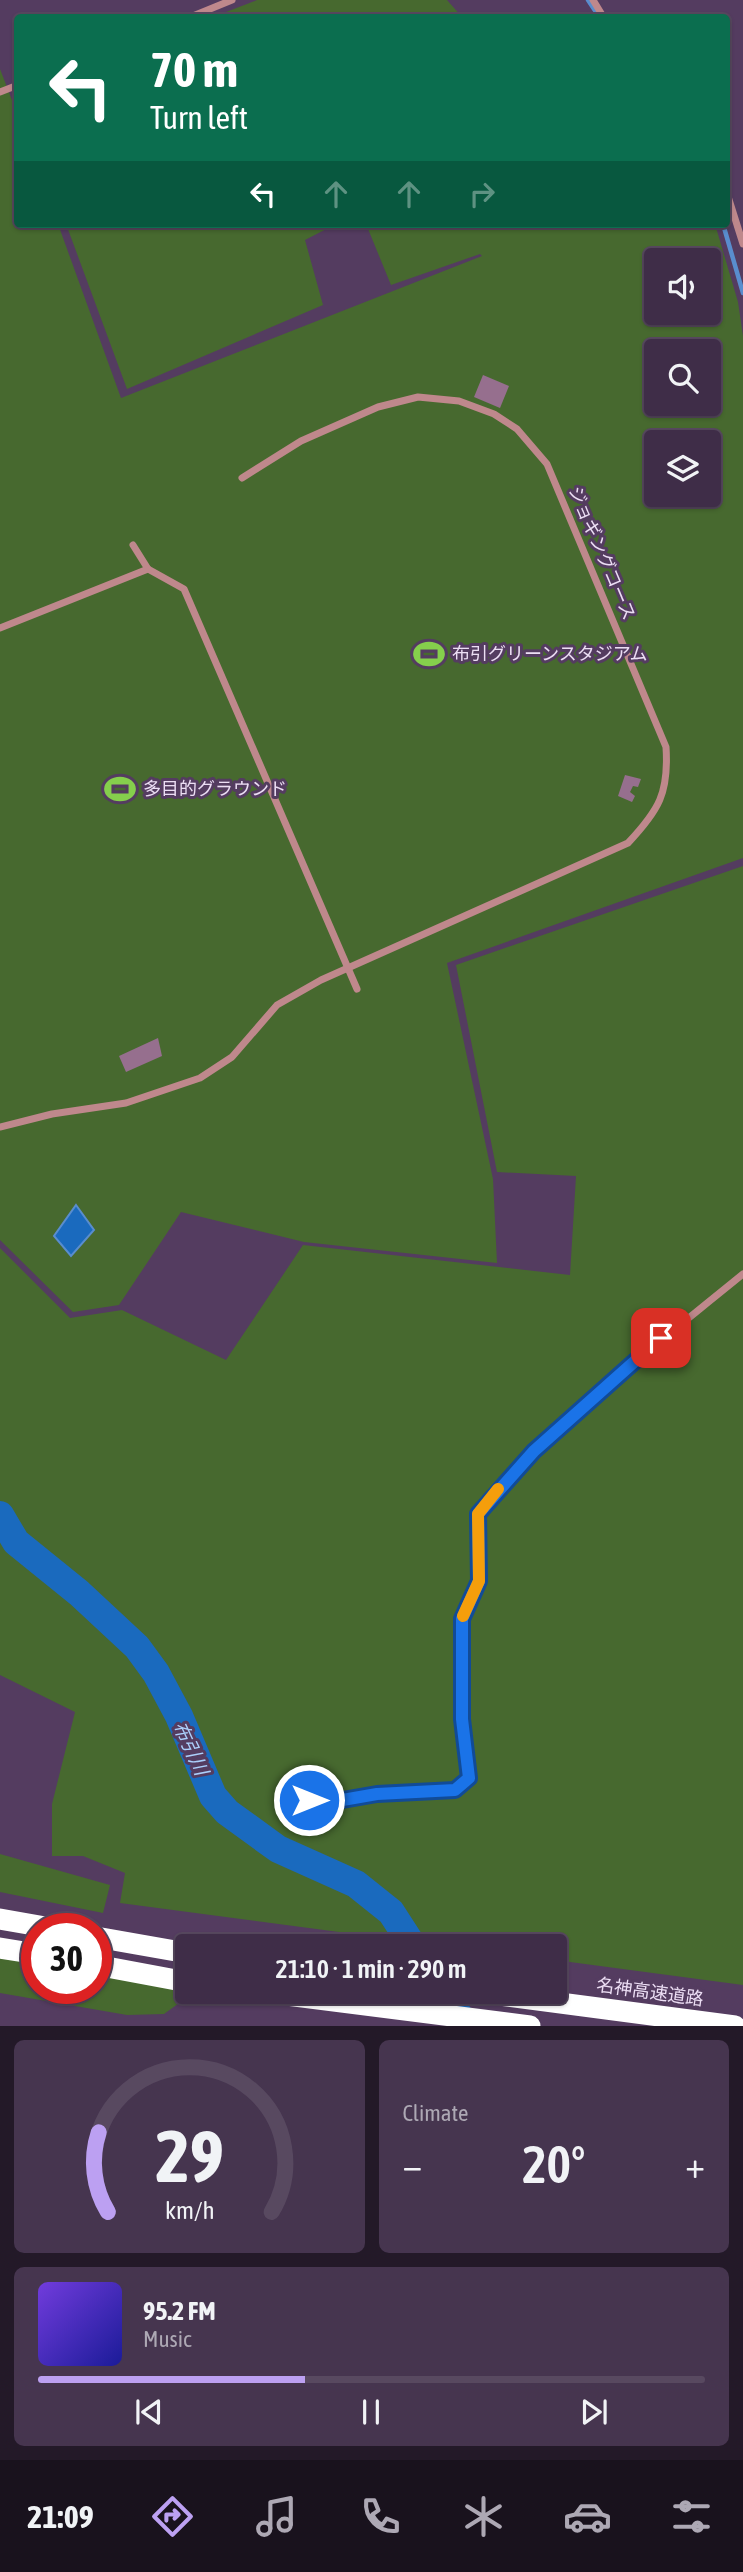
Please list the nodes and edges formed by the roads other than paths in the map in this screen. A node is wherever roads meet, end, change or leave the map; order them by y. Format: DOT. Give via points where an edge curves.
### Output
graph roads {
  1 [pos="232,0"];
  2 [pos="198,14"];
  3 [pos="730,203"];
  4 [pos="743,244"];
  5 [pos="242,478"];
  6 [pos="133,545"];
  7 [pos="148,569"];
  8 [pos="0,628"];
  9 [pos="348,968"];
  10 [pos="357,989"];
  11 [pos="0,1127"];
  12 [pos="743,1274"];
  13 [pos="286,1804"];
  14 [pos="0,1919"];
  15 [pos="21,1923"];
  16 [pos="112,1940"];
  17 [pos="0,1948"];
  18 [pos="21,1951"];
  19 [pos="175,1951"];
  20 [pos="112,1968"];
  21 [pos="175,1980"];
  22 [pos="358,2004"];
  23 [pos="567,2004"];
  24 [pos="530,2026"];
  25 [pos="735,2026"];
  1 -- 2 [label="street"];
  3 -- 4 [label="street"];
  5 -- 9 [label="street, ジョギングコース" via="301,441 378,407 418,397 459,401 494,414 517,429 547,464 666,747 668,776 662,800 628,843"];
  6 -- 7 [label="street"];
  7 -- 8 [label="street"];
  7 -- 9 [label="street" via="184,589"];
  9 -- 10 [label="street"];
  9 -- 11 [label="street, ジョギングコース" via="277,1005 232,1057 200,1078 126,1103"];
  12 -- 13 [label="street" via="619,1374 534,1451 478,1514 479,1581 462,1619 462,1719 469,1778 455,1790"];
  14 -- 15 [label="highway"];
  16 -- 19 [label="highway"];
  17 -- 18 [label="highway"];
  20 -- 21 [label="highway"];
  22 -- 24 [label="highway"];
  23 -- 25 [label="highway, 名神高速道路"];
}
